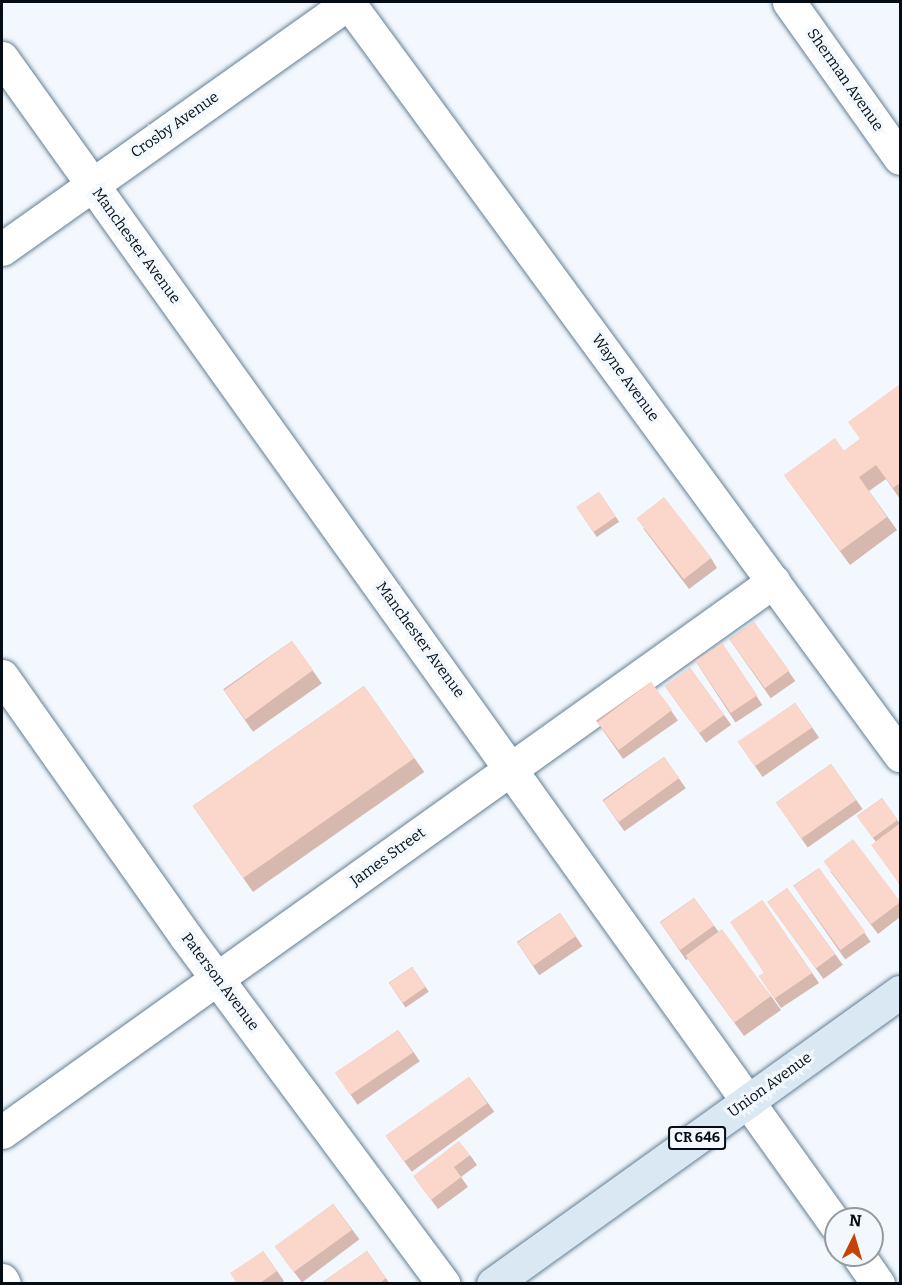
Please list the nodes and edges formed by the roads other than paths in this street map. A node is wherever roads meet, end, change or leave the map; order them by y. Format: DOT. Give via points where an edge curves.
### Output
graph roads {
  1 [pos="349,2"];
  2 [pos="789,2"];
  3 [pos="2,58"];
  4 [pos="900,158"];
  5 [pos="91,184"];
  6 [pos="2,249"];
  7 [pos="774,581"];
  8 [pos="2,676"];
  9 [pos="900,755"];
  10 [pos="512,768"];
  11 [pos="217,978"];
  12 [pos="900,992"];
  13 [pos="748,1101"];
  14 [pos="2,1132"];
  15 [pos="824,1208"];
  16 [pos="866,1267"];
  17 [pos="2,1280"];
  18 [pos="4,1284"];
  19 [pos="444,1284"];
  20 [pos="493,1284"];
  21 [pos="878,1284"];
  1 -- 5 [label="street, Crosby Avenue"];
  1 -- 7 [label="street, Wayne Avenue"];
  2 -- 4 [label="street, Sherman Avenue"];
  3 -- 5 [label="street, Manchester Avenue"];
  5 -- 6 [label="street, Crosby Avenue"];
  5 -- 10 [label="street, Manchester Avenue"];
  7 -- 9 [label="street, Wayne Avenue"];
  7 -- 10 [label="street, James Street"];
  8 -- 11 [label="street, Paterson Avenue"];
  10 -- 11 [label="street, James Street"];
  10 -- 13 [label="street, Manchester Avenue"];
  11 -- 14 [label="street, James Street"];
  11 -- 19 [label="street, Paterson Avenue"];
  12 -- 13 [label="main road, Union Avenue / CR 646"];
  13 -- 15 [label="street, Manchester Avenue"];
  13 -- 20 [label="main road, Union Avenue / CR 646"];
  16 -- 21 [label="street"];
  17 -- 18 [label="street"];
}
